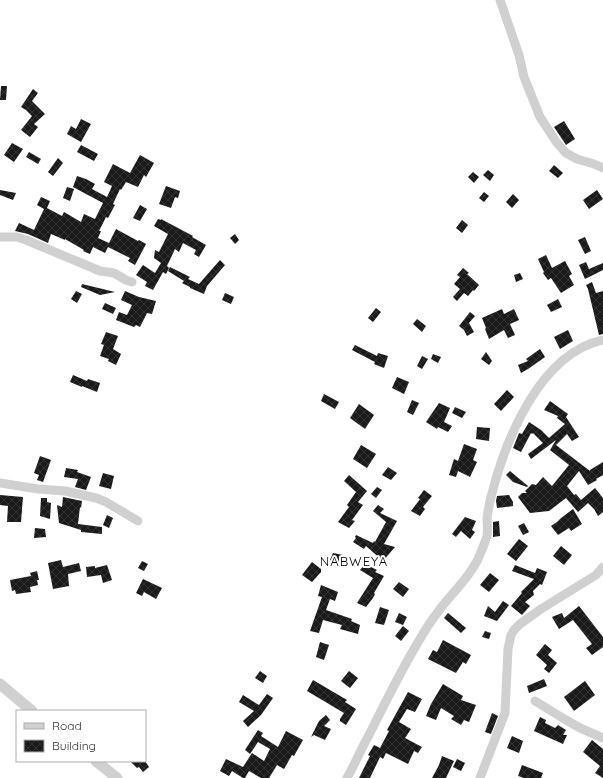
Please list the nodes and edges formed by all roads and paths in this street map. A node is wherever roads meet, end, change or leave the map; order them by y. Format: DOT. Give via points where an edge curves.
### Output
graph roads {
  1 [pos="500,0"];
  2 [pos="603,168"];
  3 [pos="0,237"];
  4 [pos="132,282"];
  5 [pos="603,340"];
  6 [pos="0,483"];
  7 [pos="138,521"];
  8 [pos="603,567"];
  9 [pos="0,684"];
  10 [pos="535,701"];
  11 [pos="30,709"];
  12 [pos="603,738"];
  13 [pos="97,762"];
  14 [pos="117,778"];
  15 [pos="347,778"];
  16 [pos="480,778"];
  1 -- 2 [label="street" via="524,77 540,117 566,153"];
  3 -- 4 [label="street" via="18,237"];
  5 -- 15 [label="street" via="575,351 556,366 533,395 507,445 490,498 487,536 478,559 461,586 423,633"];
  6 -- 7 [label="street" via="65,491 96,498"];
  8 -- 16 [label="street" via="596,575 520,624 511,635 505,713"];
  9 -- 11 [label="street"];
  10 -- 12 [label="street" via="580,728"];
  13 -- 14 [label="street"];
}
